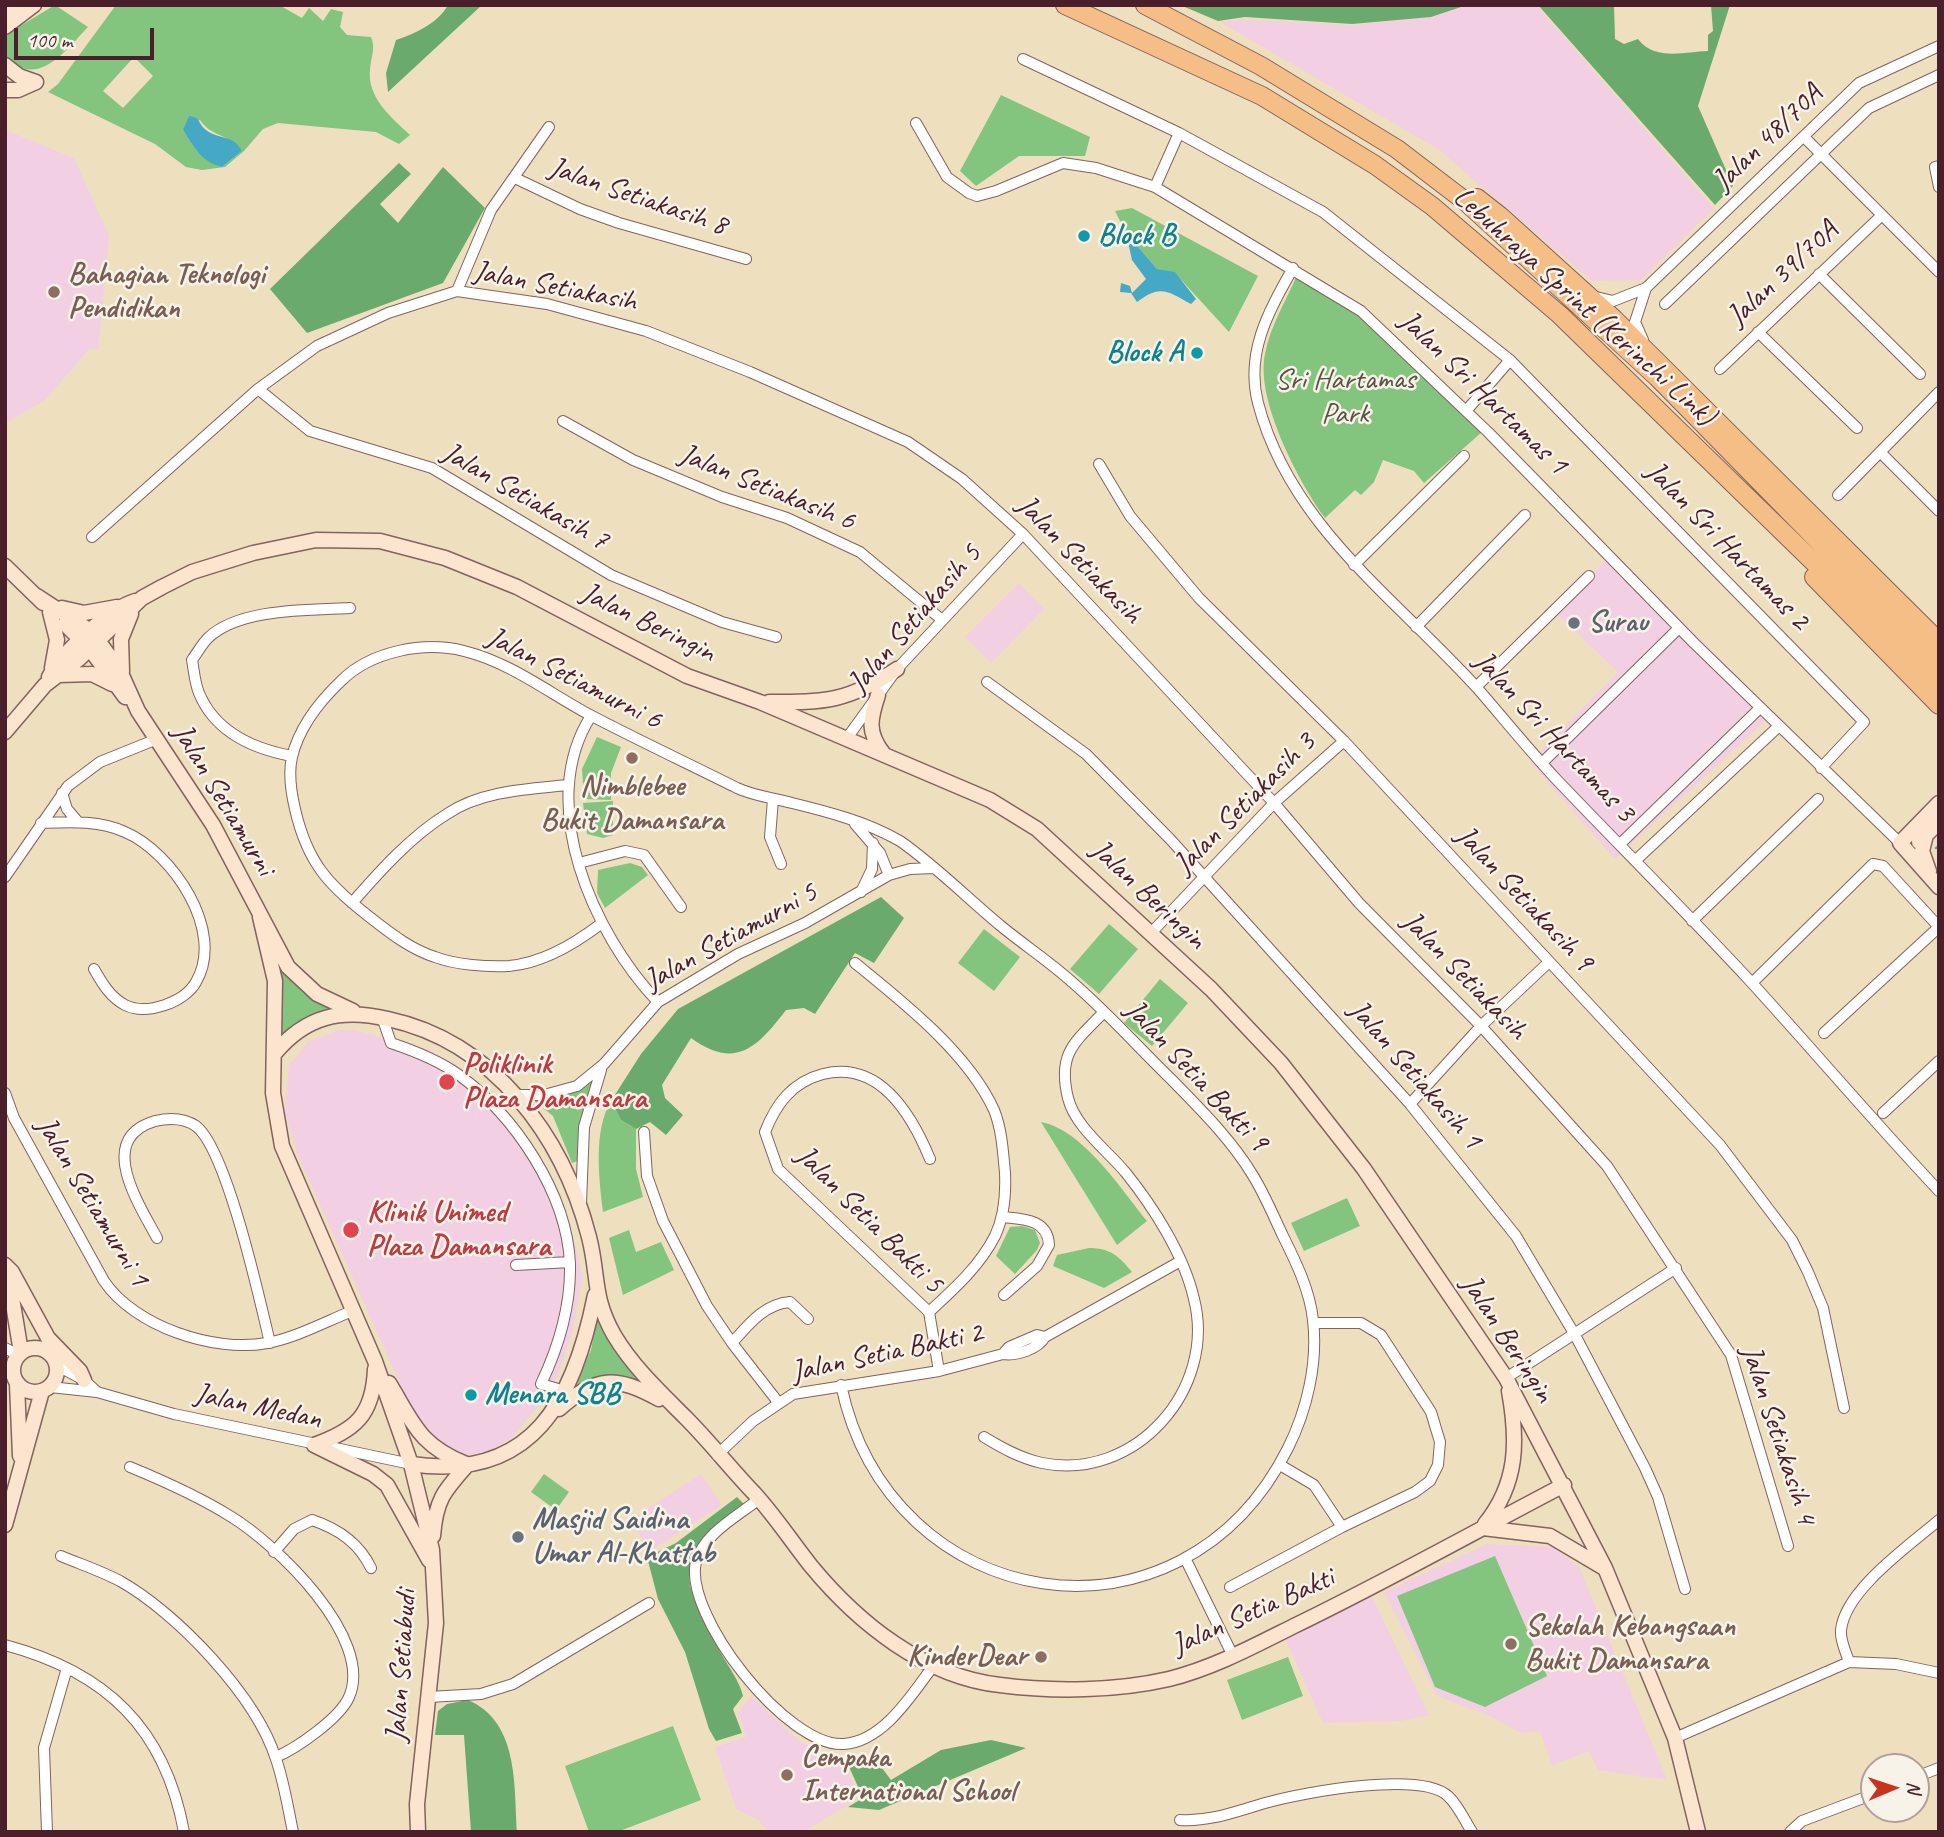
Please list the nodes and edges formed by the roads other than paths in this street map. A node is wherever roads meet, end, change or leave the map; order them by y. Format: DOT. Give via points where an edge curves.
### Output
graph roads {
  1 [pos="13,5"];
  2 [pos="34,5"];
  3 [pos="1065,5"];
  4 [pos="1145,5"];
  5 [pos="5,10"];
  6 [pos="5,27"];
  7 [pos="1939,46"];
  8 [pos="1023,59"];
  9 [pos="5,65"];
  10 [pos="1939,75"];
  11 [pos="5,90"];
  12 [pos="916,123"];
  13 [pos="549,127"];
  14 [pos="1179,133"];
  15 [pos="1805,138"];
  16 [pos="1397,149"];
  17 [pos="1821,154"];
  18 [pos="1939,166"];
  19 [pos="515,178"];
  20 [pos="1155,187"];
  21 [pos="1939,187"];
  22 [pos="1881,216"];
  23 [pos="746,259"];
  24 [pos="1293,268"];
  25 [pos="1939,272"];
  26 [pos="1819,274"];
  27 [pos="1646,288"];
  28 [pos="1581,289"];
  29 [pos="457,291"];
  30 [pos="1665,304"];
  31 [pos="1758,332"];
  32 [pos="1605,359"];
  33 [pos="1655,359"];
  34 [pos="1510,360"];
  35 [pos="1720,369"];
  36 [pos="1920,374"];
  37 [pos="258,389"];
  38 [pos="1938,394"];
  39 [pos="1466,411"];
  40 [pos="563,421"];
  41 [pos="1857,428"];
  42 [pos="1880,452"];
  43 [pos="1464,456"];
  44 [pos="1099,464"];
  45 [pos="1838,495"];
  46 [pos="1939,512"];
  47 [pos="1525,515"];
  48 [pos="1023,534"];
  49 [pos="92,537"];
  50 [pos="1354,565"];
  51 [pos="5,566"];
  52 [pos="1589,576"];
  53 [pos="134,604"];
  54 [pos="350,608"];
  55 [pos="52,609"];
  56 [pos="941,619"];
  57 [pos="1885,620"];
  58 [pos="1416,627"];
  59 [pos="1679,628"];
  60 [pos="776,637"];
  61 [pos="91,641"];
  62 [pos="1939,642"];
  63 [pos="1939,664"];
  64 [pos="897,668"];
  65 [pos="51,678"];
  66 [pos="987,682"];
  67 [pos="1939,684"];
  68 [pos="120,685"];
  69 [pos="1476,687"];
  70 [pos="878,695"];
  71 [pos="760,702"];
  72 [pos="1939,705"];
  73 [pos="1760,708"];
  74 [pos="591,716"];
  75 [pos="1779,726"];
  76 [pos="5,732"];
  77 [pos="157,738"];
  78 [pos="848,738"];
  79 [pos="1344,741"];
  80 [pos="887,756"];
  81 [pos="292,757"];
  82 [pos="1542,763"];
  83 [pos="1821,768"];
  84 [pos="568,785"];
  85 [pos="62,793"];
  86 [pos="773,799"];
  87 [pos="1818,799"];
  88 [pos="1274,803"];
  89 [pos="1939,803"];
  90 [pos="50,810"];
  91 [pos="846,818"];
  92 [pos="78,822"];
  93 [pos="1939,822"];
  94 [pos="41,823"];
  95 [pos="1926,835"];
  96 [pos="873,842"];
  97 [pos="1620,844"];
  98 [pos="1904,848"];
  99 [pos="1636,860"];
  100 [pos="579,863"];
  101 [pos="781,864"];
  102 [pos="933,868"];
  103 [pos="889,875"];
  104 [pos="5,877"];
  105 [pos="1204,878"];
  106 [pos="1938,886"];
  107 [pos="861,893"];
  108 [pos="352,903"];
  109 [pos="681,907"];
  110 [pos="260,917"];
  111 [pos="1692,921"];
  112 [pos="602,923"];
  113 [pos="1939,927"];
  114 [pos="1151,933"];
  115 [pos="1549,962"];
  116 [pos="855,964"];
  117 [pos="94,969"];
  118 [pos="1752,983"];
  119 [pos="657,1002"];
  120 [pos="358,1013"];
  121 [pos="1104,1013"];
  122 [pos="382,1017"];
  123 [pos="412,1026"];
  124 [pos="1480,1026"];
  125 [pos="1824,1033"];
  126 [pos="391,1043"];
  127 [pos="275,1053"];
  128 [pos="1939,1060"];
  129 [pos="604,1064"];
  130 [pos="5,1093"];
  131 [pos="514,1095"];
  132 [pos="1410,1104"];
  133 [pos="1883,1113"];
  134 [pos="10,1120"];
  135 [pos="644,1132"];
  136 [pos="930,1159"];
  137 [pos="1937,1186"];
  138 [pos="581,1212"];
  139 [pos="1003,1217"];
  140 [pos="157,1238"];
  141 [pos="570,1262"];
  142 [pos="1180,1262"];
  143 [pos="516,1265"];
  144 [pos="1676,1268"];
  145 [pos="6,1272"];
  146 [pos="596,1294"];
  147 [pos="1004,1295"];
  148 [pos="352,1311"];
  149 [pos="929,1312"];
  150 [pos="808,1319"];
  151 [pos="1314,1324"];
  152 [pos="1575,1335"];
  153 [pos="270,1343"];
  154 [pos="732,1343"];
  155 [pos="45,1350"];
  156 [pos="15,1352"];
  157 [pos="375,1361"];
  158 [pos="56,1365"];
  159 [pos="939,1371"];
  160 [pos="12,1377"];
  161 [pos="1506,1378"];
  162 [pos="84,1380"];
  163 [pos="841,1385"];
  164 [pos="46,1389"];
  165 [pos="565,1391"];
  166 [pos="97,1392"];
  167 [pos="778,1402"];
  168 [pos="673,1406"];
  169 [pos="1844,1408"];
  170 [pos="551,1416"];
  171 [pos="984,1437"];
  172 [pos="314,1445"];
  173 [pos="717,1455"];
  174 [pos="411,1464"];
  175 [pos="468,1464"];
  176 [pos="1280,1465"];
  177 [pos="130,1467"];
  178 [pos="20,1475"];
  179 [pos="1564,1485"];
  180 [pos="759,1499"];
  181 [pos="1939,1520"];
  182 [pos="5,1525"];
  183 [pos="1342,1527"];
  184 [pos="1482,1528"];
  185 [pos="1788,1546"];
  186 [pos="432,1550"];
  187 [pos="274,1552"];
  188 [pos="61,1556"];
  189 [pos="1185,1558"];
  190 [pos="433,1567"];
  191 [pos="371,1568"];
  192 [pos="1605,1568"];
  193 [pos="1230,1587"];
  194 [pos="1685,1589"];
  195 [pos="649,1603"];
  196 [pos="5,1645"];
  197 [pos="1233,1656"];
  198 [pos="1849,1662"];
  199 [pos="933,1665"];
  200 [pos="67,1668"];
  201 [pos="1939,1673"];
  202 [pos="429,1697"];
  203 [pos="1675,1738"];
  204 [pos="276,1757"];
  205 [pos="1860,1799"];
  206 [pos="1180,1820"];
  207 [pos="47,1832"];
  208 [pos="184,1832"];
  209 [pos="293,1832"];
  210 [pos="418,1832"];
  211 [pos="1472,1832"];
  212 [pos="1698,1832"];
  213 [pos="1790,1832"];
  1 -- 5 [label="street"];
  2 -- 6 [label="street"];
  3 -- 32 [label="highway, Lebuhraya Sprint (Kerinchi Link)" via="1262,96 1375,165 1432,206"];
  4 -- 16 [label="highway, Lebuhraya Sprint (Kerinchi Link)" via="1261,66"];
  7 -- 15 [label="street, Jalan 48/70A" via="1859,83"];
  8 -- 14 [label="street, Jalan Sri Hartamas 2"];
  9 -- 11 [label="street" via="36,82"];
  10 -- 17 [label="street" via="1869,108"];
  12 -- 20 [label="street, Jalan Sri Hartamas 1" via="947,177 977,196 1063,163 1078,163"];
  13 -- 19 [label="street, Jalan Setiakasih 8"];
  14 -- 20 [label="street"];
  14 -- 34 [label="street, Jalan Sri Hartamas 2" via="1323,212"];
  15 -- 17 [label="street"];
  15 -- 27 [label="street, Jalan 48/70A"];
  16 -- 28 [label="highway" via="1429,162 1500,215"];
  16 -- 57 [label="highway, Lebuhraya Sprint (Kerinchi Link)" via="1465,201 1657,377"];
  17 -- 22 [label="street"];
  17 -- 30 [label="street"];
  18 -- 21 [label="street"];
  19 -- 23 [label="street, Jalan Setiakasih 8" via="619,223"];
  19 -- 29 [label="street, Jalan Setiakasih 8" via="491,210"];
  20 -- 24 [label="street, Jalan Sri Hartamas 1"];
  22 -- 25 [label="street"];
  22 -- 26 [label="street, Jalan 39/70A"];
  24 -- 39 [label="street, Jalan Sri Hartamas 1" via="1361,311"];
  24 -- 50 [label="street, Jalan Sri Hartamas 3" via="1268,313 1256,348 1258,403 1275,452 1300,497"];
  26 -- 31 [label="street, Jalan 39/70A"];
  26 -- 36 [label="street"];
  27 -- 28 [label="street, Jalan 48/70A" via="1613,301"];
  27 -- 33 [label="street, Jalan 48/70A" via="1635,322"];
  28 -- 33 [label="highway"];
  29 -- 37 [label="street, Jalan Setiakasih" via="394,310 317,346"];
  29 -- 48 [label="street, Jalan Setiakasih" via="547,304 646,331 750,372 908,442 962,479"];
  31 -- 35 [label="street, Jalan 39/70A"];
  31 -- 41 [label="street"];
  32 -- 57 [label="highway, Lebuhraya Sprint (Kerinchi Link)"];
  32 -- 72 [label="highway"];
  33 -- 62 [label="highway"];
  34 -- 39 [label="street"];
  34 -- 83 [label="street, Jalan Sri Hartamas 2" via="1864,722"];
  37 -- 49 [label="street, Jalan Setiakasih"];
  37 -- 60 [label="street, Jalan Setiakasih 7" via="310,431 432,468 611,575 722,622"];
  38 -- 42 [label="street"];
  39 -- 59 [label="street, Jalan Sri Hartamas 1"];
  40 -- 56 [label="street, Jalan Setiakasih 6" via="633,460 788,518 860,552"];
  42 -- 45 [label="street"];
  42 -- 46 [label="street"];
  43 -- 50 [label="street"];
  44 -- 79 [label="street, Jalan Setiakasih 9" via="1130,516 1199,598"];
  47 -- 58 [label="street"];
  48 -- 56 [label="street, Jalan Setiakasih 5"];
  48 -- 88 [label="street, Jalan Setiakasih"];
  50 -- 58 [label="street, Jalan Sri Hartamas 3"];
  51 -- 55 [label="street, Jalan Setiamurni"];
  52 -- 69 [label="street"];
  53 -- 55 [label="street" via="84,613"];
  53 -- 61 [label="street, Jalan Beringin"];
  53 -- 68 [label="street" via="121,639"];
  53 -- 71 [label="street, Jalan Beringin" via="192,572 253,553 316,540 380,541 445,558 517,587 687,676"];
  54 -- 81 [label="street" via="233,621 208,638 192,660 199,694 221,725 246,744"];
  55 -- 61 [label="street, Jalan Setiamurni"];
  55 -- 65 [label="street" via="57,640"];
  56 -- 64 [label="street, Jalan Setiakasih 5"];
  57 -- 63 [label="highway, Lebuhraya Sprint (Kerinchi Link)"];
  57 -- 67 [label="highway, Lebuhraya Sprint (Kerinchi Link)"];
  58 -- 69 [label="street, Jalan Sri Hartamas 3"];
  59 -- 73 [label="street, Jalan Sri Hartamas 1"];
  59 -- 82 [label="street"];
  61 -- 65 [label="street, Jalan Beringin" via="62,657"];
  61 -- 68 [label="street, Jalan Setiamurni"];
  64 -- 70 [label="street, Jalan Setiakasih 5"];
  64 -- 71 [label="street" via="865,690 822,703"];
  65 -- 68 [label="street" via="92,674"];
  65 -- 76 [label="street, Jalan Beringin"];
  66 -- 105 [label="street, Jalan Setiakasih 1" via="1086,754"];
  68 -- 77 [label="street, Jalan Setiamurni"];
  69 -- 82 [label="street, Jalan Sri Hartamas 3"];
  70 -- 78 [label="street, Jalan Setiakasih 5"];
  70 -- 80 [label="street" via="869,723 873,740"];
  71 -- 78 [label="street, Jalan Beringin"];
  73 -- 75 [label="street, Jalan Sri Hartamas 1"];
  73 -- 97 [label="street"];
  74 -- 81 [label="street, Jalan Setiamurni 6" via="526,676 465,651 433,647 395,651 352,669 320,701"];
  74 -- 84 [label="street" via="574,749"];
  74 -- 86 [label="street, Jalan Setiamurni 6" via="742,790"];
  75 -- 83 [label="street, Jalan Sri Hartamas 1"];
  75 -- 99 [label="street"];
  77 -- 85 [label="street" via="100,762"];
  77 -- 110 [label="street, Jalan Setiamurni" via="212,825"];
  78 -- 80 [label="street, Jalan Beringin"];
  79 -- 88 [label="street, Jalan Setiakasih 3"];
  79 -- 115 [label="street, Jalan Setiakasih 9"];
  80 -- 114 [label="street, Jalan Beringin" via="990,800 1037,829"];
  81 -- 108 [label="street, Jalan Setiamurni 6" via="290,789 302,842 320,871"];
  82 -- 97 [label="street, Jalan Sri Hartamas 3"];
  83 -- 98 [label="street, Jalan Sri Hartamas 1"];
  84 -- 100 [label="street" via="570,825"];
  84 -- 108 [label="street" via="503,793 447,813"];
  85 -- 90 [label="street"];
  85 -- 92 [label="street"];
  86 -- 91 [label="street, Jalan Setiamurni 6"];
  86 -- 101 [label="street" via="770,837"];
  87 -- 111 [label="street"];
  88 -- 105 [label="street, Jalan Setiakasih 3"];
  88 -- 124 [label="street, Jalan Setiakasih" via="1359,903"];
  89 -- 98 [label="street"];
  90 -- 92 [label="street"];
  90 -- 94 [label="street"];
  91 -- 96 [label="street, Jalan Setiamurni 6"];
  91 -- 102 [label="street, Jalan Setiamurni 6" via="890,835"];
  92 -- 94 [label="street"];
  92 -- 117 [label="street" via="122,830 163,856 191,899 203,943 197,980 170,1003 127,1006 107,990"];
  93 -- 95 [label="street"];
  94 -- 104 [label="street"];
  95 -- 98 [label="street"];
  95 -- 106 [label="street" via="1923,856"];
  96 -- 103 [label="street, Jalan Setiamurni 6"];
  96 -- 107 [label="street, Jalan Setiamurni 5" via="872,869"];
  97 -- 99 [label="street, Jalan Sri Hartamas 3"];
  98 -- 106 [label="street, Jalan Sri Hartamas 1"];
  99 -- 111 [label="street, Jalan Sri Hartamas 3"];
  100 -- 109 [label="street" via="625,851 644,855"];
  100 -- 112 [label="street"];
  102 -- 103 [label="street, Jalan Setiamurni 5"];
  102 -- 121 [label="street, Jalan Setia Bakti 9"];
  103 -- 107 [label="street, Jalan Setiamurni 5"];
  105 -- 114 [label="street, Jalan Setiakasih 3"];
  105 -- 132 [label="street, Jalan Setiakasih 1"];
  107 -- 119 [label="street, Jalan Setiamurni 5" via="738,954"];
  108 -- 112 [label="street, Jalan Setiamurni 6" via="407,944 436,958 463,963 509,966 534,960 564,948"];
  110 -- 120 [label="street, Jalan Setiamurni" via="288,967 303,983"];
  110 -- 127 [label="street, Jalan Setiamurni" via="275,981"];
  111 -- 118 [label="street, Jalan Sri Hartamas 3"];
  112 -- 119 [label="street"];
  113 -- 118 [label="street" via="1879,864 1873,864"];
  113 -- 125 [label="street"];
  114 -- 161 [label="street, Jalan Beringin" via="1211,989 1289,1074 1364,1169"];
  115 -- 124 [label="street"];
  115 -- 169 [label="street, Jalan Setiakasih 9" via="1720,1145 1792,1240 1823,1308"];
  116 -- 139 [label="street" via="911,1008 976,1081 988,1101 1002,1140"];
  118 -- 137 [label="street, Jalan Sri Hartamas 3"];
  119 -- 129 [label="street, Jalan Setiamurni 5"];
  120 -- 122 [label="street, Jalan Setiamurni"];
  120 -- 127 [label="street, Jalan Setiamurni" via="334,1015 303,1026"];
  121 -- 142 [label="street" via="1065,1057 1068,1100 1147,1201"];
  121 -- 151 [label="street, Jalan Setia Bakti 9" via="1213,1122 1253,1174 1299,1271"];
  122 -- 123 [label="street, Jalan Setiamurni"];
  122 -- 126 [label="street"];
  123 -- 126 [label="street"];
  123 -- 131 [label="street, Jalan Setiamurni" via="466,1050"];
  124 -- 132 [label="street"];
  124 -- 144 [label="street, Jalan Setiakasih" via="1607,1166"];
  126 -- 141 [label="street" via="457,1073 507,1120 550,1191"];
  127 -- 148 [label="street" via="273,1093 282,1146"];
  128 -- 133 [label="street"];
  129 -- 131 [label="street, Jalan Setiamurni 5" via="577,1086"];
  129 -- 138 [label="street, Jalan Setiamurni 5" via="584,1127"];
  130 -- 134 [label="street, Jalan Setiamurni 1"];
  131 -- 138 [label="street, Jalan Setiamurni" via="562,1162"];
  132 -- 152 [label="street, Jalan Setiakasih 1" via="1516,1236"];
  134 -- 153 [label="street, Jalan Setiamurni 1" via="104,1281 126,1308 174,1330 221,1344"];
  135 -- 154 [label="street" via="648,1176 659,1212"];
  136 -- 149 [label="street, Jalan Setia Bakti 5" via="894,1098 852,1070 813,1076 793,1088 773,1111 765,1132 778,1169"];
  138 -- 146 [label="street, Jalan Setiamurni" via="590,1240"];
  139 -- 147 [label="street" via="1037,1223 1047,1234 1049,1245 1037,1266"];
  139 -- 149 [label="street" via="976,1266"];
  140 -- 153 [label="street" via="128,1183 124,1161 130,1136 143,1125 174,1118 196,1126 209,1144 233,1200"];
  141 -- 143 [label="street"];
  141 -- 165 [label="street" via="565,1315 541,1384"];
  142 -- 159 [label="street, Jalan Setia Bakti 2" via="1045,1337 1041,1344"];
  142 -- 171 [label="street" via="1194,1298 1195,1358 1178,1402 1155,1430 1119,1453 1082,1464 1044,1463 1012,1454"];
  144 -- 152 [label="street"];
  144 -- 185 [label="street, Jalan Setiakasih 4" via="1731,1354"];
  145 -- 155 [label="street"];
  145 -- 156 [label="street"];
  145 -- 162 [label="street" via="12,1272 48,1338"];
  146 -- 165 [label="street, Jalan Setia Bakti"];
  146 -- 168 [label="street, Jalan Setia Bakti" via="626,1353"];
  148 -- 153 [label="street, Jalan Setiamurni 1"];
  148 -- 157 [label="street"];
  149 -- 159 [label="street, Jalan Setia Bakti 5"];
  150 -- 154 [label="street" via="790,1302 780,1303 751,1321"];
  151 -- 176 [label="street, Jalan Setia Bakti 9" via="1308,1391"];
  151 -- 183 [label="street" via="1361,1323 1381,1335 1431,1412 1440,1442 1438,1465 1423,1487"];
  152 -- 161 [label="street"];
  152 -- 194 [label="street, Jalan Setiakasih 1" via="1658,1497"];
  154 -- 167 [label="street"];
  155 -- 156 [label="street"];
  155 -- 158 [label="street"];
  156 -- 160 [label="street"];
  157 -- 172 [label="street" via="367,1410 340,1435"];
  157 -- 174 [label="street, Jalan Setiabudi"];
  157 -- 175 [label="street" via="425,1440 439,1453"];
  158 -- 162 [label="street, Jalan Medan"];
  158 -- 164 [label="street" via="57,1375"];
  159 -- 163 [label="street, Jalan Setia Bakti 2"];
  160 -- 164 [label="street" via="29,1392"];
  160 -- 178 [label="street"];
  161 -- 179 [label="street, Jalan Beringin"];
  161 -- 184 [label="street" via="1516,1433 1514,1461 1508,1485"];
  162 -- 166 [label="street, Jalan Medan"];
  163 -- 167 [label="street, Jalan Setia Bakti 2" via="793,1394"];
  163 -- 189 [label="street, Jalan Setia Bakti 9" via="854,1433 877,1478 918,1525 969,1561 1015,1578 1089,1586 1139,1577"];
  164 -- 166 [label="street, Jalan Medan"];
  164 -- 178 [label="street"];
  165 -- 170 [label="street, Jalan Setia Bakti"];
  166 -- 172 [label="street, Jalan Medan"];
  167 -- 173 [label="street, Jalan Setia Bakti 2"];
  168 -- 170 [label="street, Jalan Setia Bakti" via="635,1386 610,1381 584,1390"];
  168 -- 173 [label="street, Jalan Setia Bakti"];
  170 -- 175 [label="street, Jalan Setia Bakti" via="503,1455"];
  172 -- 174 [label="street, Jalan Medan"];
  172 -- 190 [label="street" via="387,1485"];
  173 -- 180 [label="street, Jalan Setia Bakti"];
  174 -- 175 [label="street, Jalan Setia Bakti" via="451,1468"];
  174 -- 186 [label="street, Jalan Setiabudi"];
  175 -- 186 [label="street" via="435,1508"];
  176 -- 183 [label="street" via="1314,1485"];
  176 -- 189 [label="street, Jalan Setia Bakti 9" via="1244,1513"];
  177 -- 187 [label="street" via="233,1517"];
  178 -- 182 [label="street"];
  179 -- 184 [label="street, Jalan Setia Bakti"];
  179 -- 192 [label="street, Jalan Beringin"];
  180 -- 199 [label="street, Jalan Setia Bakti" via="848,1607 900,1647"];
  180 -- 199 [label="street" via="707,1540 696,1560 694,1581 714,1628 773,1706 817,1737 845,1744 891,1717"];
  181 -- 198 [label="street" via="1881,1570 1846,1615 1841,1630"];
  183 -- 193 [label="street"];
  184 -- 192 [label="street" via="1550,1536"];
  184 -- 197 [label="street, Jalan Setia Bakti"];
  186 -- 190 [label="street, Jalan Setiabudi"];
  187 -- 191 [label="street" via="295,1529 312,1520 331,1526 362,1549"];
  187 -- 204 [label="street" via="338,1623 353,1676 342,1709"];
  188 -- 204 [label="street" via="121,1582 186,1632 228,1679"];
  189 -- 197 [label="street"];
  190 -- 202 [label="street, Jalan Setiabudi" via="436,1623"];
  192 -- 203 [label="street, Jalan Beringin"];
  195 -- 202 [label="street" via="513,1684 481,1694"];
  196 -- 200 [label="street"];
  197 -- 199 [label="street, Jalan Setia Bakti" via="1170,1678 1121,1686 1000,1685"];
  198 -- 201 [label="street" via="1896,1664"];
  198 -- 203 [label="street"];
  200 -- 207 [label="street" via="44,1748"];
  200 -- 208 [label="street" via="110,1693 143,1730 157,1750 179,1805"];
  202 -- 210 [label="street, Jalan Setiabudi"];
  203 -- 212 [label="street, Jalan Beringin"];
  204 -- 209 [label="street"];
  205 -- 213 [label="street" via="1802,1821"];
  206 -- 211 [label="street" via="1208,1820 1270,1801 1338,1788 1432,1786 1449,1796"];
}
